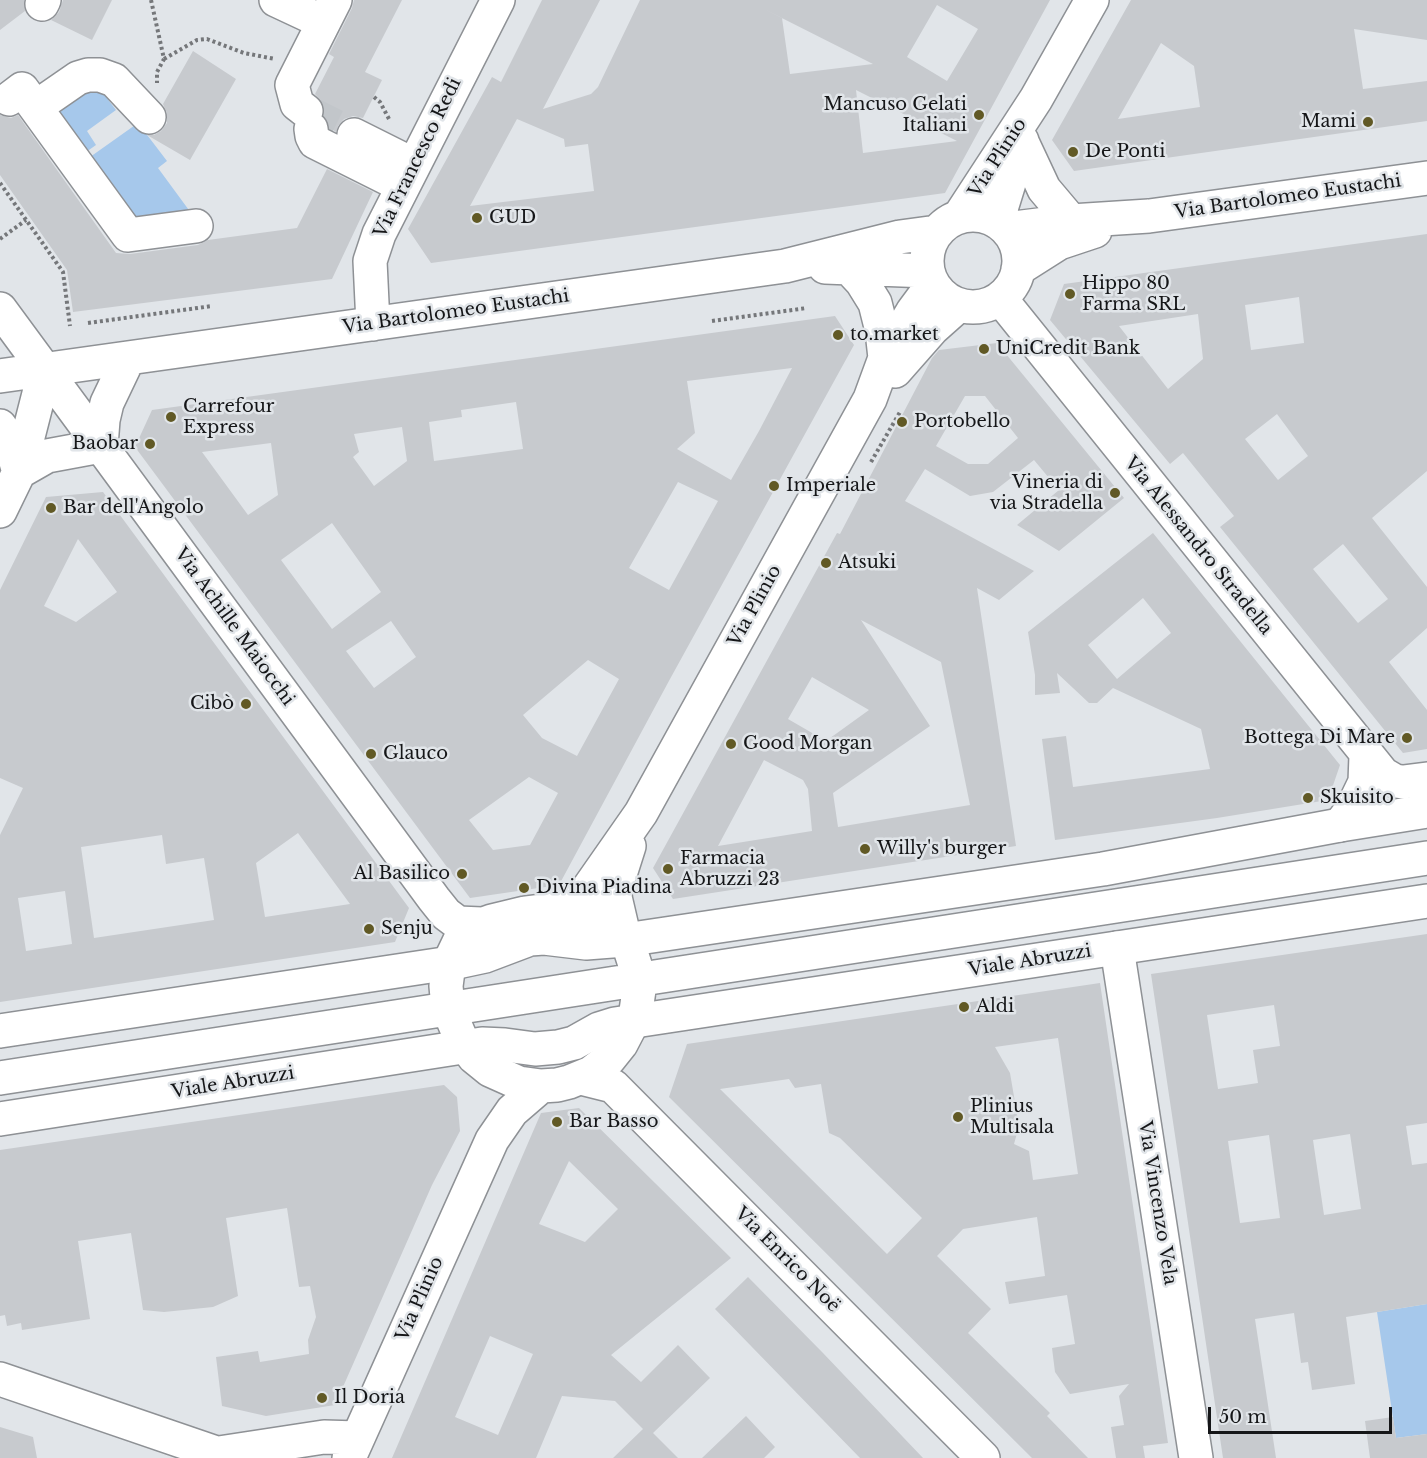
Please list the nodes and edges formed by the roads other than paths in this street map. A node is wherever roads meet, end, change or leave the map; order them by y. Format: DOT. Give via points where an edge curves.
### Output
graph roads {
  1 [pos="276,0"];
  2 [pos="498,0"];
  3 [pos="1092,0"];
  4 [pos="329,11"];
  5 [pos="1036,99"];
  6 [pos="147,115"];
  7 [pos="354,135"];
  8 [pos="1022,142"];
  9 [pos="408,175"];
  10 [pos="1427,178"];
  11 [pos="1149,216"];
  12 [pos="1071,221"];
  13 [pos="949,224"];
  14 [pos="196,226"];
  15 [pos="1001,226"];
  16 [pos="785,266"];
  17 [pos="849,268"];
  18 [pos="1018,268"];
  19 [pos="931,278"];
  20 [pos="1000,298"];
  21 [pos="959,305"];
  22 [pos="0,309"];
  23 [pos="373,324"];
  24 [pos="885,358"];
  25 [pos="128,359"];
  26 [pos="45,370"];
  27 [pos="0,376"];
  28 [pos="870,399"];
  29 [pos="0,426"];
  30 [pos="101,446"];
  31 [pos="19,472"];
  32 [pos="0,510"];
  33 [pos="1366,755"];
  34 [pos="1415,781"];
  35 [pos="1427,811"];
  36 [pos="641,813"];
  37 [pos="1340,825"];
  38 [pos="1427,858"];
  39 [pos="1427,901"];
  40 [pos="562,909"];
  41 [pos="482,924"];
  42 [pos="625,940"];
  43 [pos="1118,948"];
  44 [pos="449,963"];
  45 [pos="638,979"];
  46 [pos="448,1008"];
  47 [pos="633,1021"];
  48 [pos="0,1031"];
  49 [pos="474,1055"];
  50 [pos="0,1078"];
  51 [pos="581,1078"];
  52 [pos="541,1086"];
  53 [pos="0,1119"];
  54 [pos="492,1140"];
  55 [pos="0,1378"];
  56 [pos="354,1448"];
  57 [pos="225,1455"];
  58 [pos="983,1458"];
  59 [pos="1196,1458"];
  1 -- 4 [label="street"];
  2 -- 9 [label="street, Via Francesco Redi"];
  3 -- 5 [label="street, Via Plinio"];
  4 -- 9 [label="street" via="292,85 312,136 315,142"];
  5 -- 8 [label="street, Via Plinio"];
  5 -- 13 [label="street, Via Plinio"];
  6 -- 14 [label="street" via="114,80 100,75 78,78 23,103 128,235"];
  7 -- 9 [label="street"];
  8 -- 12 [label="street" via="1044,189"];
  8 -- 15 [label="street, Via Plinio"];
  9 -- 23 [label="street, Via Francesco Redi" via="370,261"];
  10 -- 11 [label="street, Via Bartolomeo Eustachi"];
  11 -- 12 [label="street, Via Bartolomeo Eustachi"];
  11 -- 18 [label="street, Via Bartolomeo Eustachi" via="1059,243"];
  12 -- 15 [label="street, Via Bartolomeo Eustachi"];
  13 -- 15 [label="street, Via Bartolomeo Eustachi" via="981,216"];
  13 -- 16 [label="street, Via Bartolomeo Eustachi"];
  13 -- 19 [label="street" via="929,246"];
  15 -- 18 [label="street" via="1015,243"];
  16 -- 17 [label="street, Via Bartolomeo Eustachi"];
  16 -- 23 [label="street, Via Bartolomeo Eustachi"];
  17 -- 19 [label="street, Via Bartolomeo Eustachi"];
  17 -- 24 [label="street" via="875,303"];
  18 -- 20 [label="street, Via Bartolomeo Eustachi" via="1011,286"];
  19 -- 21 [label="street" via="945,297"];
  19 -- 24 [label="street, Via Plinio"];
  20 -- 21 [label="street" via="980,307"];
  20 -- 33 [label="street, Via Alessandro Stradella"];
  21 -- 28 [label="street, Via Plinio" via="932,329"];
  22 -- 26 [label="street, Via Achille Maiocchi"];
  23 -- 25 [label="street, Via Bartolomeo Eustachi"];
  24 -- 28 [label="street, Via Plinio"];
  25 -- 26 [label="street, Via Bartolomeo Eustachi"];
  25 -- 30 [label="street" via="107,403"];
  26 -- 27 [label="street, Via Bartolomeo Eustachi"];
  26 -- 30 [label="street, Via Achille Maiocchi"];
  26 -- 31 [label="street"];
  28 -- 36 [label="street, Via Plinio"];
  29 -- 31 [label="street"];
  30 -- 31 [label="street" via="47,456"];
  30 -- 41 [label="street, Via Achille Maiocchi" via="446,915 458,923"];
  31 -- 32 [label="street"];
  33 -- 34 [label="street, Via Alessandro Stradella" via="1395,781"];
  33 -- 37 [label="street" via="1365,782"];
  35 -- 37 [label="street"];
  36 -- 40 [label="street, Via Plinio" via="583,896"];
  36 -- 42 [label="street, Via Plinio" via="616,887 616,908"];
  37 -- 42 [label="street" via="1103,868"];
  38 -- 45 [label="street"];
  39 -- 43 [label="street, Viale Abruzzi"];
  40 -- 41 [label="street"];
  40 -- 42 [label="street" via="606,921"];
  41 -- 44 [label="street" via="459,940"];
  42 -- 44 [label="street" via="586,943 530,939 485,956"];
  42 -- 45 [label="street"];
  43 -- 47 [label="street, Viale Abruzzi"];
  43 -- 59 [label="street, Via Vincenzo Vela"];
  44 -- 46 [label="street"];
  44 -- 48 [label="street"];
  45 -- 46 [label="street"];
  45 -- 47 [label="street"];
  46 -- 49 [label="street" via="456,1030"];
  46 -- 50 [label="street"];
  47 -- 49 [label="street, Viale Abruzzi" via="607,1026 574,1042 550,1048 490,1044"];
  47 -- 51 [label="street" via="609,1059"];
  49 -- 52 [label="street" via="498,1075"];
  49 -- 53 [label="street, Viale Abruzzi"];
  49 -- 54 [label="street, Via Plinio" via="494,1102"];
  51 -- 52 [label="street"];
  51 -- 58 [label="street, Via Enrico Noë" via="613,1086"];
  52 -- 54 [label="street, Via Plinio" via="512,1111"];
  54 -- 56 [label="street, Via Plinio"];
  55 -- 57 [label="street"];
  56 -- 57 [label="street" via="324,1437"];
}
